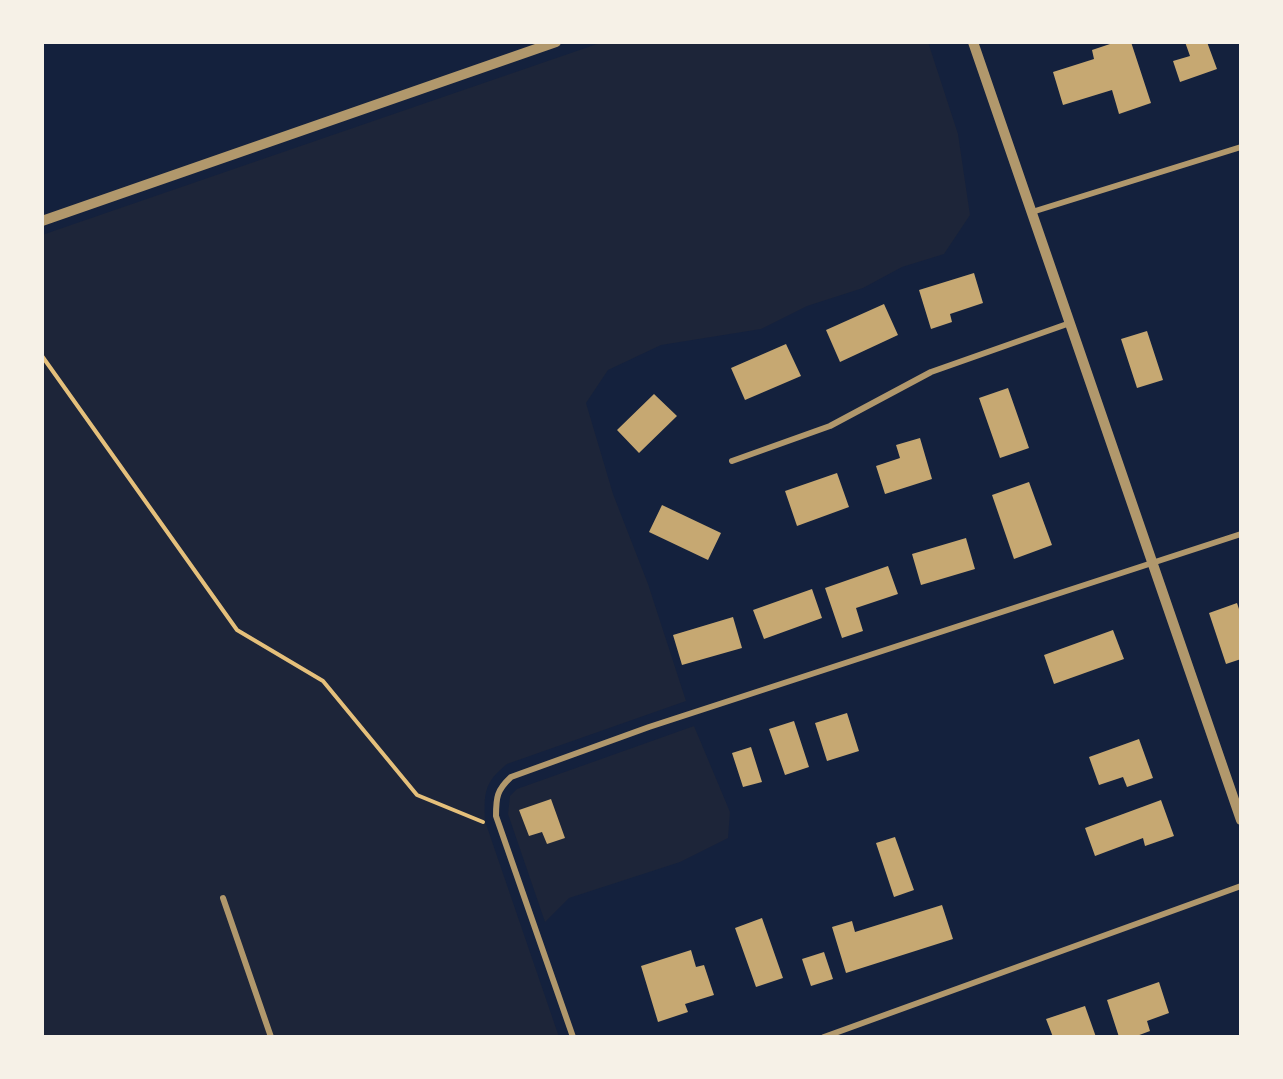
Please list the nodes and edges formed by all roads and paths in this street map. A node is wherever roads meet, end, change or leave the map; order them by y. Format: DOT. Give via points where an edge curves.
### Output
graph roads {
  1 [pos="556,42"];
  2 [pos="973,42"];
  3 [pos="1241,147"];
  4 [pos="1032,212"];
  5 [pos="42,221"];
  6 [pos="1070,323"];
  7 [pos="42,356"];
  8 [pos="732,461"];
  9 [pos="1241,534"];
  10 [pos="1152,562"];
  11 [pos="1241,820"];
  12 [pos="500,829"];
  13 [pos="1241,886"];
  14 [pos="223,898"];
  15 [pos="271,1037"];
  16 [pos="573,1037"];
  17 [pos="824,1037"];
  1 -- 5 [label="street"];
  2 -- 4 [label="street"];
  3 -- 4 [label="street"];
  4 -- 6 [label="street"];
  6 -- 8 [label="street" via="931,372 830,426"];
  6 -- 10 [label="street"];
  7 -- 12 [label="path" via="237,630 323,681 417,795"];
  9 -- 10 [label="street"];
  10 -- 11 [label="street"];
  10 -- 12 [label="street" via="649,727 511,777 496,796"];
  12 -- 16 [label="street"];
  13 -- 17 [label="street"];
  14 -- 15 [label="street"];
}
